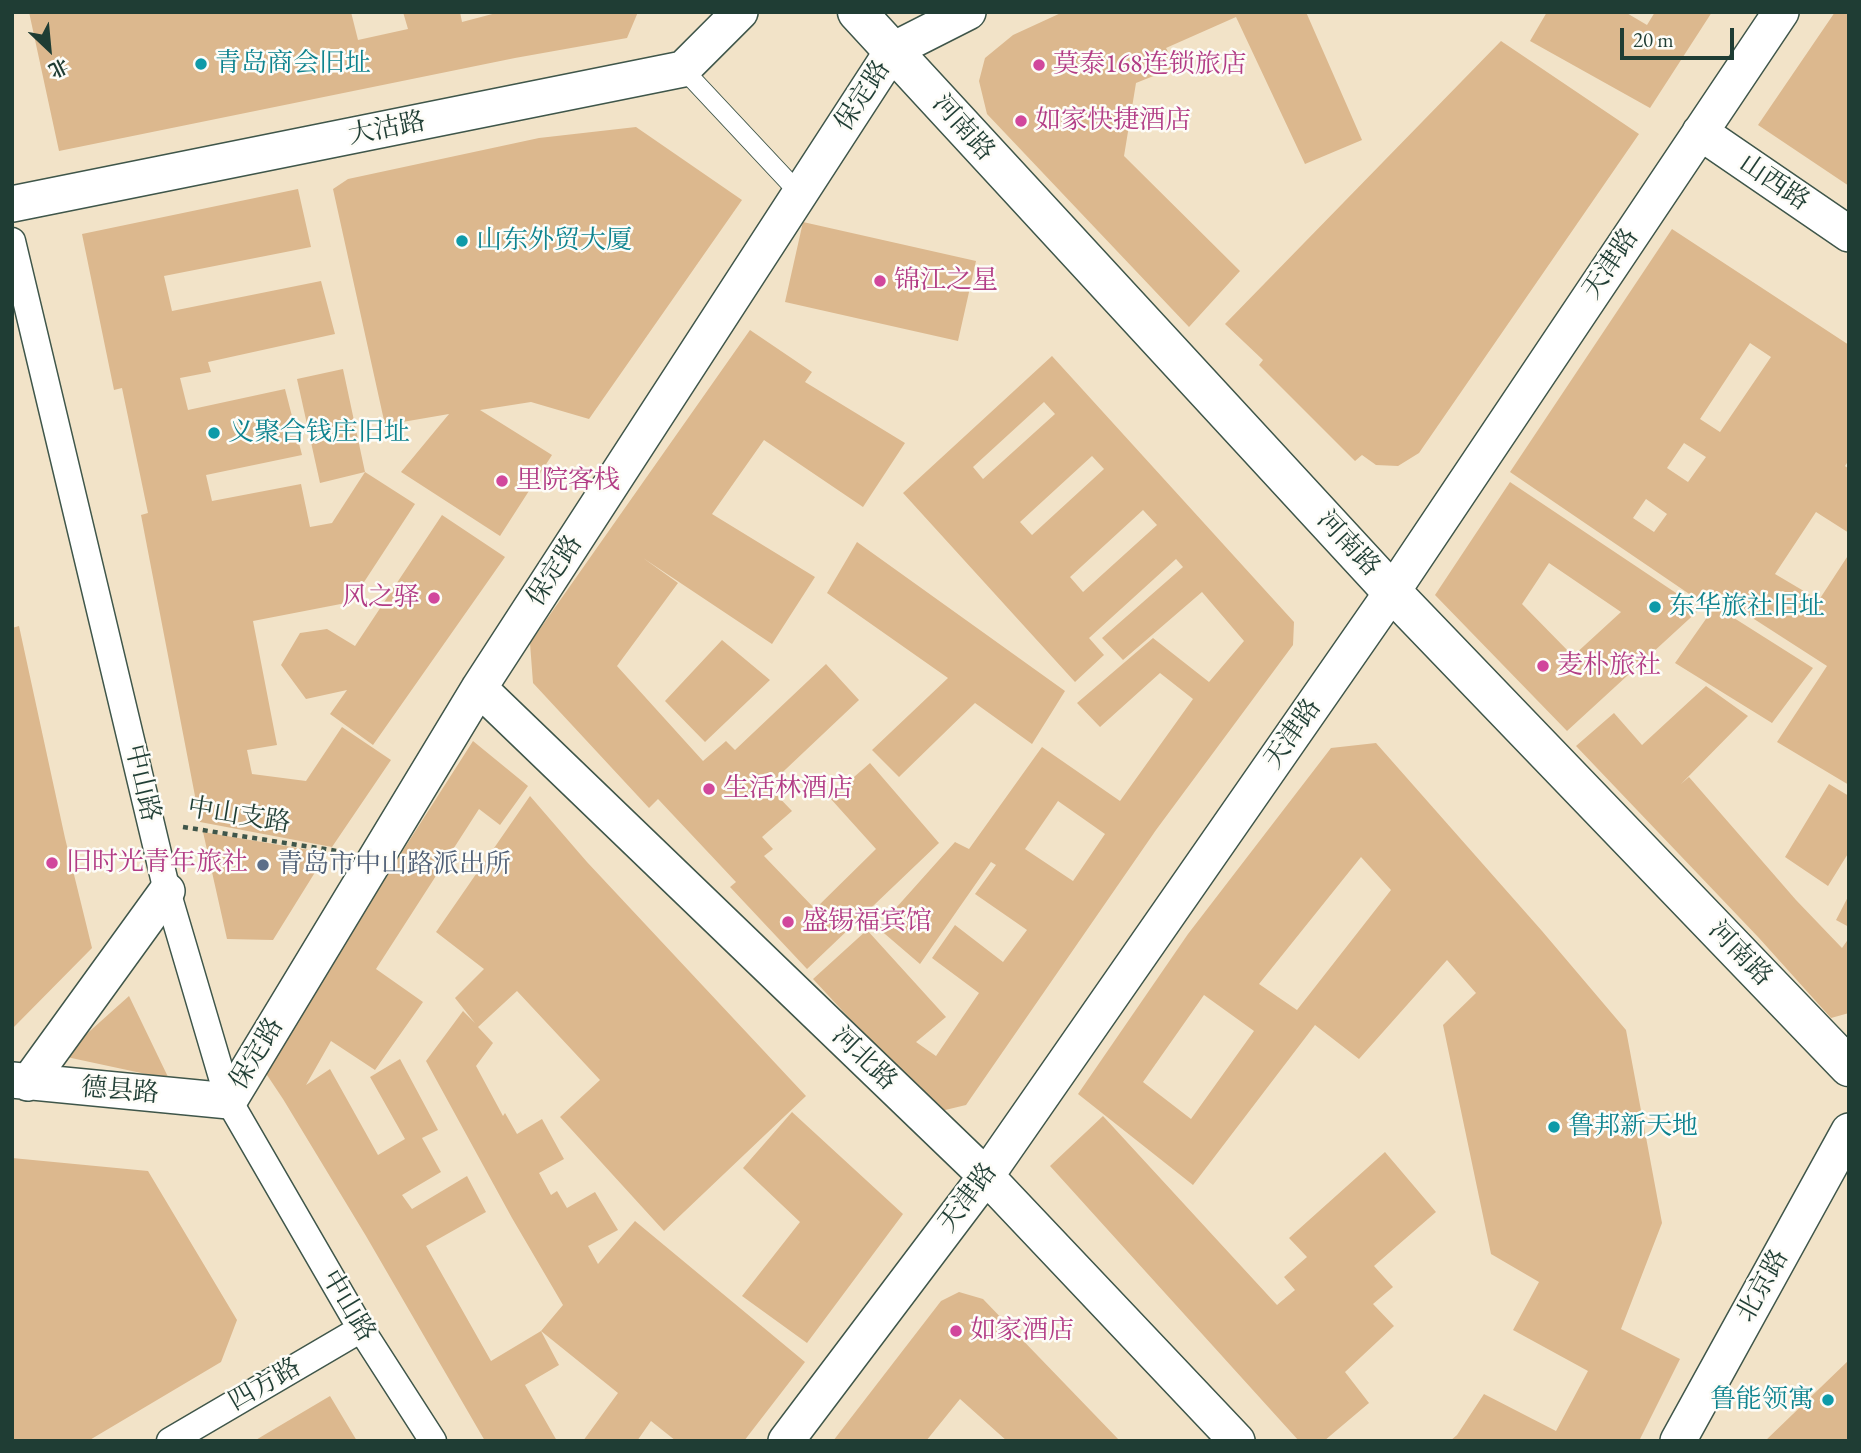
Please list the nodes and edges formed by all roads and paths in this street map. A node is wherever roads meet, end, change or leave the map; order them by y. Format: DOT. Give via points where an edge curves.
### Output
graph roads {
  1 [pos="740,12"];
  2 [pos="857,12"];
  3 [pos="968,12"];
  4 [pos="1781,12"];
  5 [pos="893,50"];
  6 [pos="683,69"];
  7 [pos="1700,132"];
  8 [pos="799,194"];
  9 [pos="12,204"];
  10 [pos="1849,234"];
  11 [pos="12,241"];
  12 [pos="1392,592"];
  13 [pos="480,688"];
  14 [pos="151,821"];
  15 [pos="322,849"];
  16 [pos="167,891"];
  17 [pos="1849,1067"];
  18 [pos="20,1082"];
  19 [pos="229,1101"];
  20 [pos="1849,1131"];
  21 [pos="986,1176"];
  22 [pos="360,1329"];
  23 [pos="170,1441"];
  24 [pos="433,1441"];
  25 [pos="786,1441"];
  26 [pos="1237,1441"];
  27 [pos="1678,1441"];
  1 -- 6 [label="street"];
  2 -- 5 [label="street, 河南路"];
  3 -- 5 [label="street"];
  4 -- 7 [label="street, 天津路"];
  5 -- 8 [label="street, 保定路"];
  5 -- 12 [label="street, 河南路"];
  6 -- 8 [label="lane"];
  6 -- 9 [label="street, 大沽路"];
  7 -- 10 [label="street, 山西路"];
  7 -- 12 [label="street, 天津路"];
  8 -- 13 [label="street, 保定路"];
  11 -- 14 [label="street, 中山路"];
  12 -- 17 [label="street, 河南路"];
  12 -- 21 [label="street, 天津路"];
  13 -- 19 [label="street, 保定路"];
  13 -- 21 [label="street, 河北路"];
  14 -- 15 [label="path, 中山支路"];
  14 -- 16 [label="street, 中山路"];
  16 -- 18 [label="street"];
  16 -- 19 [label="street, 中山路"];
  18 -- 19 [label="street, 德县路"];
  19 -- 22 [label="street, 中山路"];
  20 -- 27 [label="street, 北京路"];
  21 -- 25 [label="street, 天津路"];
  21 -- 26 [label="street, 河北路"];
  22 -- 23 [label="street, 四方路"];
  22 -- 24 [label="street, 中山路"];
}
